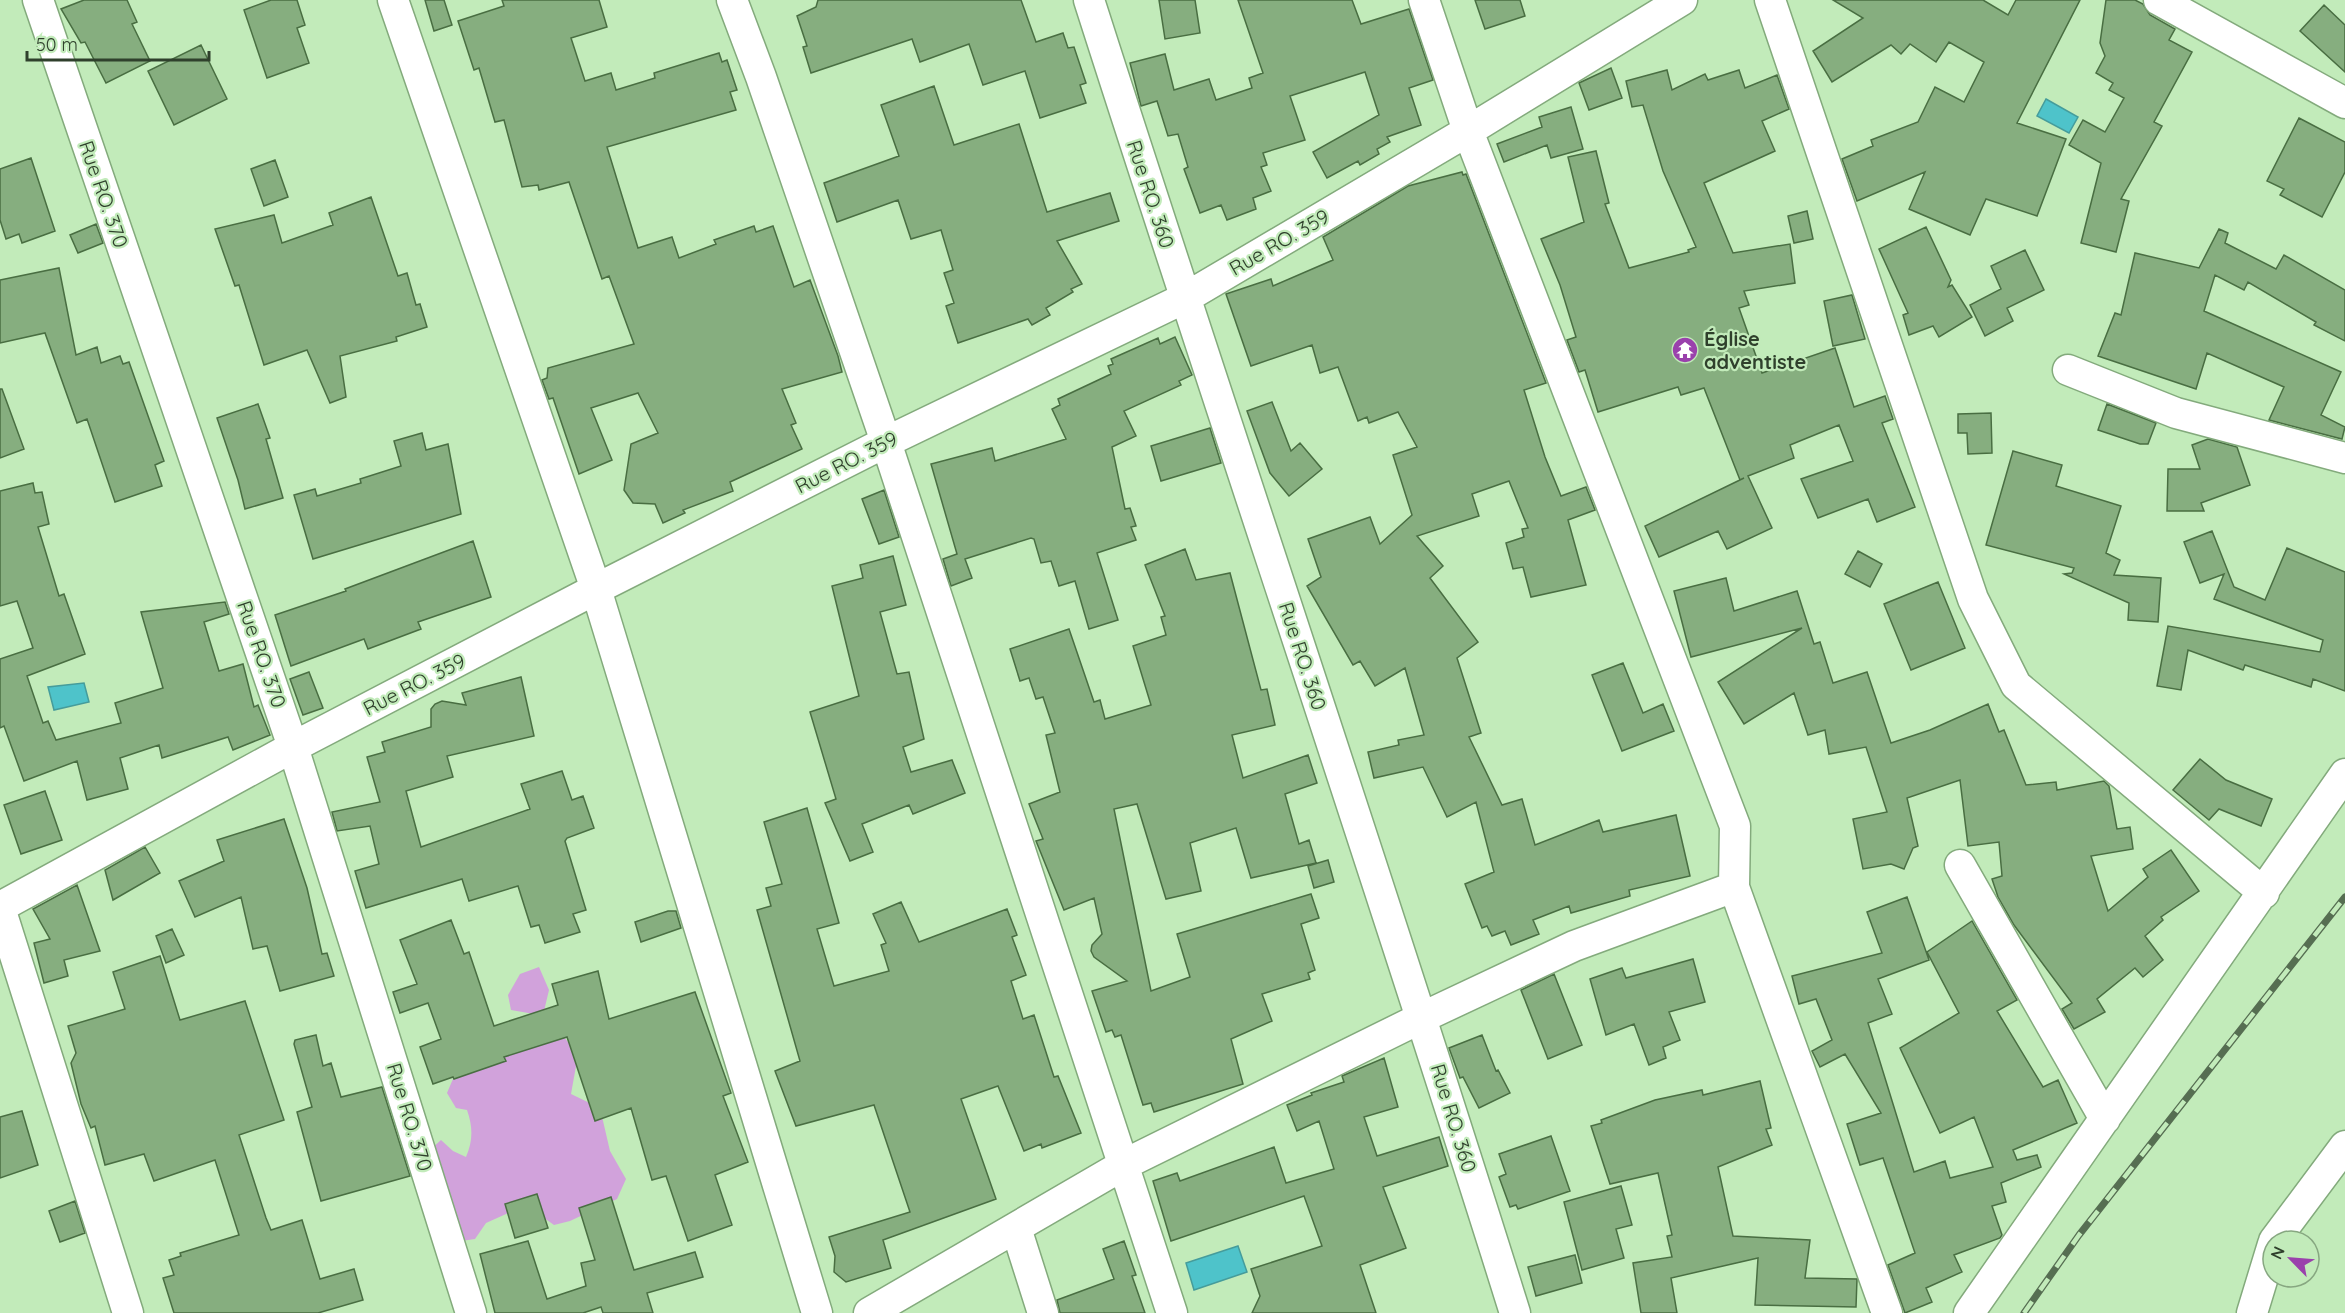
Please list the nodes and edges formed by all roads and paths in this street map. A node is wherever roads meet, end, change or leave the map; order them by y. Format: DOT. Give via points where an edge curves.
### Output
graph roads {
  1 [pos="38,0"];
  2 [pos="393,0"];
  3 [pos="732,0"];
  4 [pos="1089,0"];
  5 [pos="1424,0"];
  6 [pos="1682,0"];
  7 [pos="1770,0"];
  8 [pos="2159,0"];
  9 [pos="2345,103"];
  10 [pos="1468,131"];
  11 [pos="1185,298"];
  12 [pos="2068,370"];
  13 [pos="886,442"];
  14 [pos="2345,458"];
  15 [pos="596,589"];
  16 [pos="293,747"];
  17 [pos="2345,774"];
  18 [pos="1960,865"];
  19 [pos="1734,887"];
  20 [pos="2264,893"];
  21 [pos="0,908"];
  22 [pos="1423,1017"];
  23 [pos="2105,1119"];
  24 [pos="2345,1146"];
  25 [pos="1125,1164"];
  26 [pos="1016,1228"];
  27 [pos="2283,1229"];
  28 [pos="2261,1283"];
  29 [pos="128,1313"];
  30 [pos="471,1313"];
  31 [pos="817,1313"];
  32 [pos="868,1313"];
  33 [pos="1043,1313"];
  34 [pos="1172,1313"];
  35 [pos="1515,1313"];
  36 [pos="1887,1313"];
  37 [pos="1969,1313"];
  38 [pos="2252,1313"];
  1 -- 16 [label="street, Rue RO. 370"];
  2 -- 15 [label="street"];
  3 -- 13 [label="street"];
  4 -- 11 [label="street, Rue RO. 360"];
  5 -- 10 [label="street"];
  6 -- 10 [label="street, Rue RO. 359"];
  7 -- 20 [label="street" via="1973,600 2016,684"];
  8 -- 9 [label="street"];
  10 -- 11 [label="street, Rue RO. 359"];
  10 -- 19 [label="street" via="1735,826"];
  11 -- 13 [label="street, Rue RO. 359"];
  11 -- 22 [label="street, Rue RO. 360"];
  12 -- 14 [label="street" via="2176,413"];
  13 -- 15 [label="street, Rue RO. 359"];
  13 -- 25 [label="street"];
  15 -- 16 [label="street, Rue RO. 359"];
  15 -- 31 [label="street"];
  16 -- 21 [label="street, Rue RO. 359"];
  16 -- 30 [label="street, Rue RO. 370"];
  17 -- 20 [label="street"];
  18 -- 23 [label="street"];
  19 -- 22 [label="street" via="1574,946"];
  19 -- 36 [label="street"];
  20 -- 23 [label="street"];
  21 -- 29 [label="street"];
  22 -- 25 [label="street"];
  22 -- 35 [label="street, Rue RO. 360"];
  23 -- 37 [label="street"];
  24 -- 27 [label="street"];
  25 -- 26 [label="street"];
  25 -- 34 [label="street"];
  26 -- 32 [label="street"];
  26 -- 33 [label="street"];
  28 -- 38 [label="street"];
}
